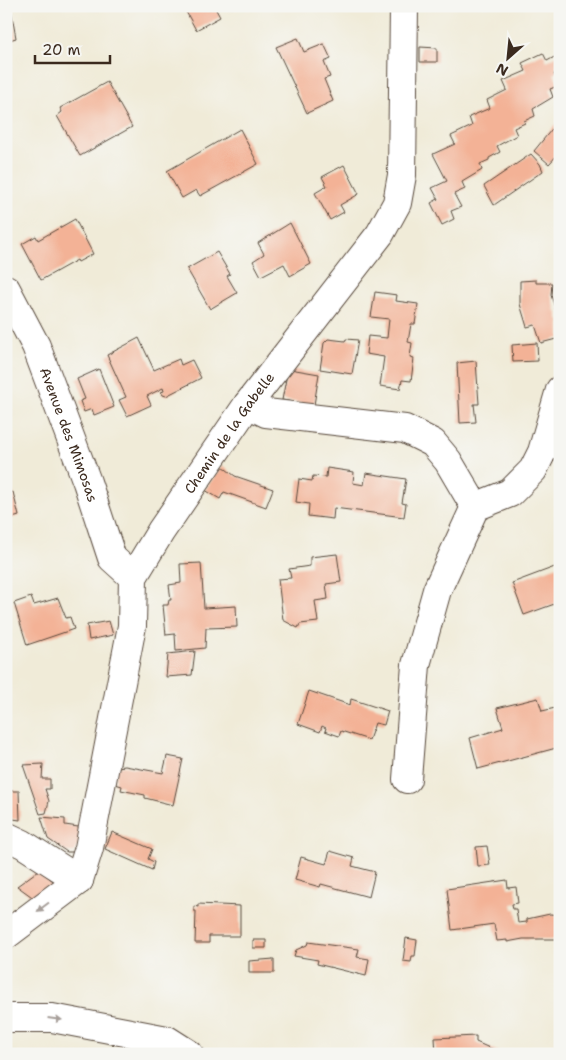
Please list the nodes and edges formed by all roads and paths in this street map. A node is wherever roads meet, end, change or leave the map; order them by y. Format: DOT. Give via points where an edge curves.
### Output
graph roads {
  1 [pos="404,6"];
  2 [pos="6,289"];
  3 [pos="560,390"];
  4 [pos="248,404"];
  5 [pos="475,506"];
  6 [pos="133,577"];
  7 [pos="408,779"];
  8 [pos="6,836"];
  9 [pos="79,880"];
  10 [pos="6,935"];
  11 [pos="6,1018"];
  12 [pos="189,1054"];
  1 -- 4 [label="street, Chemin de la Gabelle" via="402,175 397,203 380,234"];
  2 -- 6 [label="street, Avenue des Mimosas" via="36,346 88,482 112,558"];
  3 -- 5 [label="street" via="542,452 533,470 510,493"];
  4 -- 5 [label="street" via="266,413 405,429 433,443"];
  4 -- 6 [label="street, Chemin de la Gabelle"];
  5 -- 7 [label="street" via="437,590 416,666"];
  6 -- 9 [label="street" via="132,626 89,848"];
  8 -- 9 [label="street"];
  9 -- 10 [label="street, one-way"];
  11 -- 12 [label="street, one-way" via="52,1018 167,1040"];
}
